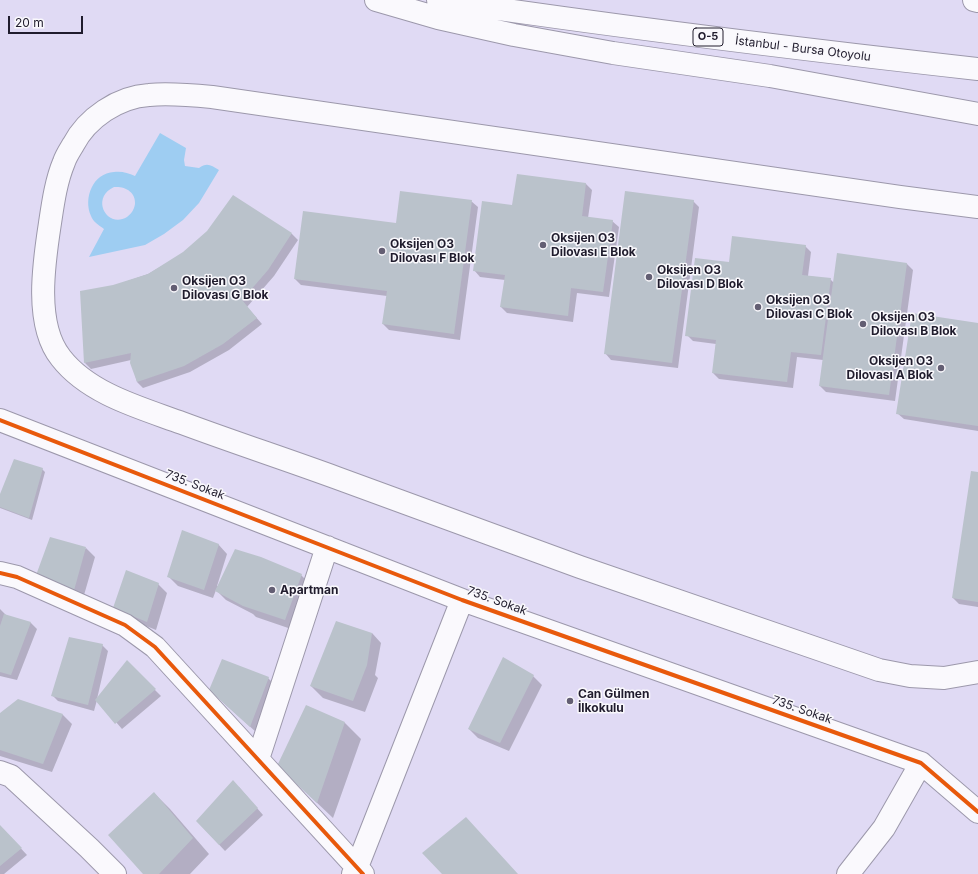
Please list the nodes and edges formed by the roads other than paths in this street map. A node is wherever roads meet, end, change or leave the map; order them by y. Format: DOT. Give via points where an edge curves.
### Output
graph roads {
  1 [pos="376,0"];
  2 [pos="438,0"];
  3 [pos="974,0"];
  4 [pos="978,0"];
  5 [pos="978,69"];
  6 [pos="978,114"];
  7 [pos="978,207"];
  8 [pos="0,420"];
  9 [pos="328,547"];
  10 [pos="0,573"];
  11 [pos="462,600"];
  12 [pos="978,672"];
  13 [pos="258,759"];
  14 [pos="921,763"];
  15 [pos="0,772"];
  16 [pos="978,812"];
  17 [pos="357,872"];
  18 [pos="115,874"];
  19 [pos="848,874"];
  1 -- 6 [label="main road" via="438,18 613,54 770,76"];
  2 -- 5 [label="main road, İstanbul - Bursa Otoyolu / O-5" via="744,42"];
  3 -- 4 [label="main road"];
  7 -- 12 [label="main road" via="212,97 146,95 128,99 92,120 76,138 64,162 54,196 44,258 43,303 48,331 59,356 78,376 103,391 144,409 583,568 879,670 910,676 944,678"];
  8 -- 9 [label="main road, 735. Sokak"];
  9 -- 11 [label="main road, 735. Sokak"];
  9 -- 13 [label="main road"];
  10 -- 13 [label="main road" via="17,577 125,625 155,647"];
  11 -- 14 [label="main road, 735. Sokak"];
  11 -- 17 [label="main road"];
  13 -- 17 [label="main road"];
  14 -- 16 [label="main road, 735. Sokak"];
  14 -- 19 [label="main road" via="884,828"];
  15 -- 18 [label="main road" via="11,776"];
}
